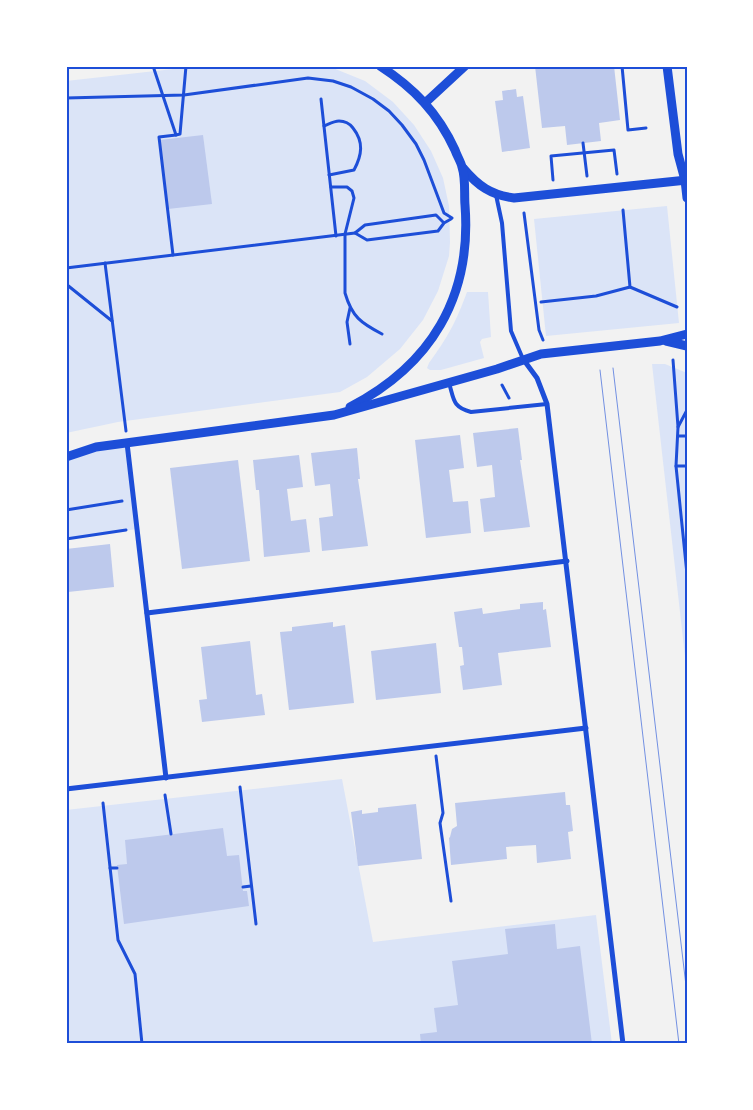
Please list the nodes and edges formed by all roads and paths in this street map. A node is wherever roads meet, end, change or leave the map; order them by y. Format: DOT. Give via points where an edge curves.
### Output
graph roads {
  1 [pos="186,66"];
  2 [pos="380,66"];
  3 [pos="465,66"];
  4 [pos="622,66"];
  5 [pos="668,66"];
  6 [pos="154,69"];
  7 [pos="184,95"];
  8 [pos="164,96"];
  9 [pos="66,98"];
  10 [pos="321,99"];
  11 [pos="425,103"];
  12 [pos="324,126"];
  13 [pos="646,128"];
  14 [pos="176,134"];
  15 [pos="583,143"];
  16 [pos="584,153"];
  17 [pos="463,168"];
  18 [pos="617,174"];
  19 [pos="329,175"];
  20 [pos="587,177"];
  21 [pos="686,180"];
  22 [pos="553,181"];
  23 [pos="330,187"];
  24 [pos="496,194"];
  25 [pos="687,198"];
  26 [pos="623,210"];
  27 [pos="524,213"];
  28 [pos="466,217"];
  29 [pos="452,218"];
  30 [pos="444,223"];
  31 [pos="356,233"];
  32 [pos="346,234"];
  33 [pos="336,236"];
  34 [pos="173,255"];
  35 [pos="105,263"];
  36 [pos="66,268"];
  37 [pos="66,284"];
  38 [pos="630,287"];
  39 [pos="541,302"];
  40 [pos="676,307"];
  41 [pos="350,308"];
  42 [pos="112,321"];
  43 [pos="539,330"];
  44 [pos="382,334"];
  45 [pos="687,334"];
  46 [pos="660,341"];
  47 [pos="350,344"];
  48 [pos="687,346"];
  49 [pos="523,359"];
  50 [pos="673,360"];
  51 [pos="449,383"];
  52 [pos="502,385"];
  53 [pos="510,399"];
  54 [pos="547,404"];
  55 [pos="687,410"];
  56 [pos="334,415"];
  57 [pos="678,427"];
  58 [pos="678,436"];
  59 [pos="687,436"];
  60 [pos="127,443"];
  61 [pos="66,457"];
  62 [pos="676,466"];
  63 [pos="687,466"];
  64 [pos="134,499"];
  65 [pos="66,510"];
  66 [pos="137,529"];
  67 [pos="66,539"];
  68 [pos="567,560"];
  69 [pos="687,574"];
  70 [pos="147,613"];
  71 [pos="586,728"];
  72 [pos="435,746"];
  73 [pos="166,778"];
  74 [pos="240,786"];
  75 [pos="66,789"];
  76 [pos="166,795"];
  77 [pos="102,803"];
  78 [pos="171,834"];
  79 [pos="110,868"];
  80 [pos="117,868"];
  81 [pos="252,886"];
  82 [pos="243,887"];
  83 [pos="452,901"];
  84 [pos="256,924"];
  85 [pos="142,1044"];
  86 [pos="623,1044"];
  1 -- 7 [label="path"];
  2 -- 11 [label="street" via="401,80"];
  3 -- 11 [label="street"];
  4 -- 13 [label="path" via="628,130"];
  5 -- 21 [label="street" via="678,154"];
  6 -- 8 [label="path"];
  7 -- 8 [label="path"];
  7 -- 14 [label="path" via="180,134"];
  7 -- 29 [label="path" via="308,78 351,87 373,99 402,125 424,160 444,213"];
  8 -- 9 [label="path"];
  8 -- 14 [label="path"];
  10 -- 12 [label="path"];
  11 -- 17 [label="street" via="448,135"];
  12 -- 19 [label="path"];
  12 -- 19 [label="path" via="341,121 350,124 359,135 362,148 354,170"];
  14 -- 34 [label="path" via="159,137"];
  15 -- 16 [label="path"];
  16 -- 18 [label="path" via="614,150"];
  16 -- 20 [label="path"];
  16 -- 22 [label="path" via="550,156"];
  17 -- 24 [label="street" via="480,186"];
  17 -- 28 [label="street"];
  19 -- 23 [label="path"];
  21 -- 24 [label="street" via="531,197"];
  21 -- 25 [label="street"];
  23 -- 32 [label="path" via="347,187 352,191 354,198"];
  23 -- 33 [label="path"];
  24 -- 49 [label="lane" via="502,223 511,331"];
  26 -- 38 [label="path"];
  27 -- 43 [label="path"];
  28 -- 29 [label="path"];
  28 -- 56 [label="street" via="462,266 454,297 440,325 415,360 395,379"];
  29 -- 30 [label="path"];
  30 -- 31 [label="path" via="438,231 367,240"];
  30 -- 31 [label="path" via="436,215 365,225"];
  31 -- 32 [label="path"];
  32 -- 33 [label="path"];
  32 -- 41 [label="path" via="345,294"];
  33 -- 34 [label="path"];
  34 -- 35 [label="path"];
  35 -- 36 [label="path"];
  35 -- 42 [label="path"];
  37 -- 42 [label="path"];
  38 -- 39 [label="path" via="596,296"];
  38 -- 40 [label="path"];
  41 -- 44 [label="path" via="363,324"];
  41 -- 47 [label="path" via="347,316"];
  42 -- 60 [label="path"];
  45 -- 46 [label="street"];
  46 -- 48 [label="street"];
  46 -- 49 [label="street" via="548,353"];
  49 -- 51 [label="street"];
  49 -- 54 [label="street" via="537,378"];
  50 -- 57 [label="path"];
  51 -- 54 [label="lane" via="455,404 471,412"];
  51 -- 56 [label="street"];
  52 -- 53 [label="path"];
  54 -- 68 [label="street"];
  55 -- 57 [label="path"];
  56 -- 60 [label="street"];
  57 -- 58 [label="path"];
  58 -- 59 [label="path"];
  58 -- 62 [label="path"];
  60 -- 61 [label="street" via="96,447"];
  60 -- 64 [label="street"];
  62 -- 63 [label="path"];
  62 -- 69 [label="path"];
  64 -- 65 [label="path"];
  64 -- 66 [label="street"];
  66 -- 67 [label="path"];
  66 -- 70 [label="street"];
  68 -- 70 [label="street"];
  68 -- 71 [label="street"];
  70 -- 73 [label="street"];
  71 -- 72 [label="street"];
  71 -- 86 [label="street"];
  72 -- 73 [label="street"];
  72 -- 83 [label="path" via="443,812 440,823"];
  73 -- 75 [label="street"];
  74 -- 81 [label="path"];
  76 -- 78 [label="path"];
  77 -- 79 [label="path"];
  79 -- 80 [label="path"];
  79 -- 85 [label="path" via="118,940 135,974"];
  81 -- 82 [label="path"];
  81 -- 84 [label="path"];
}
